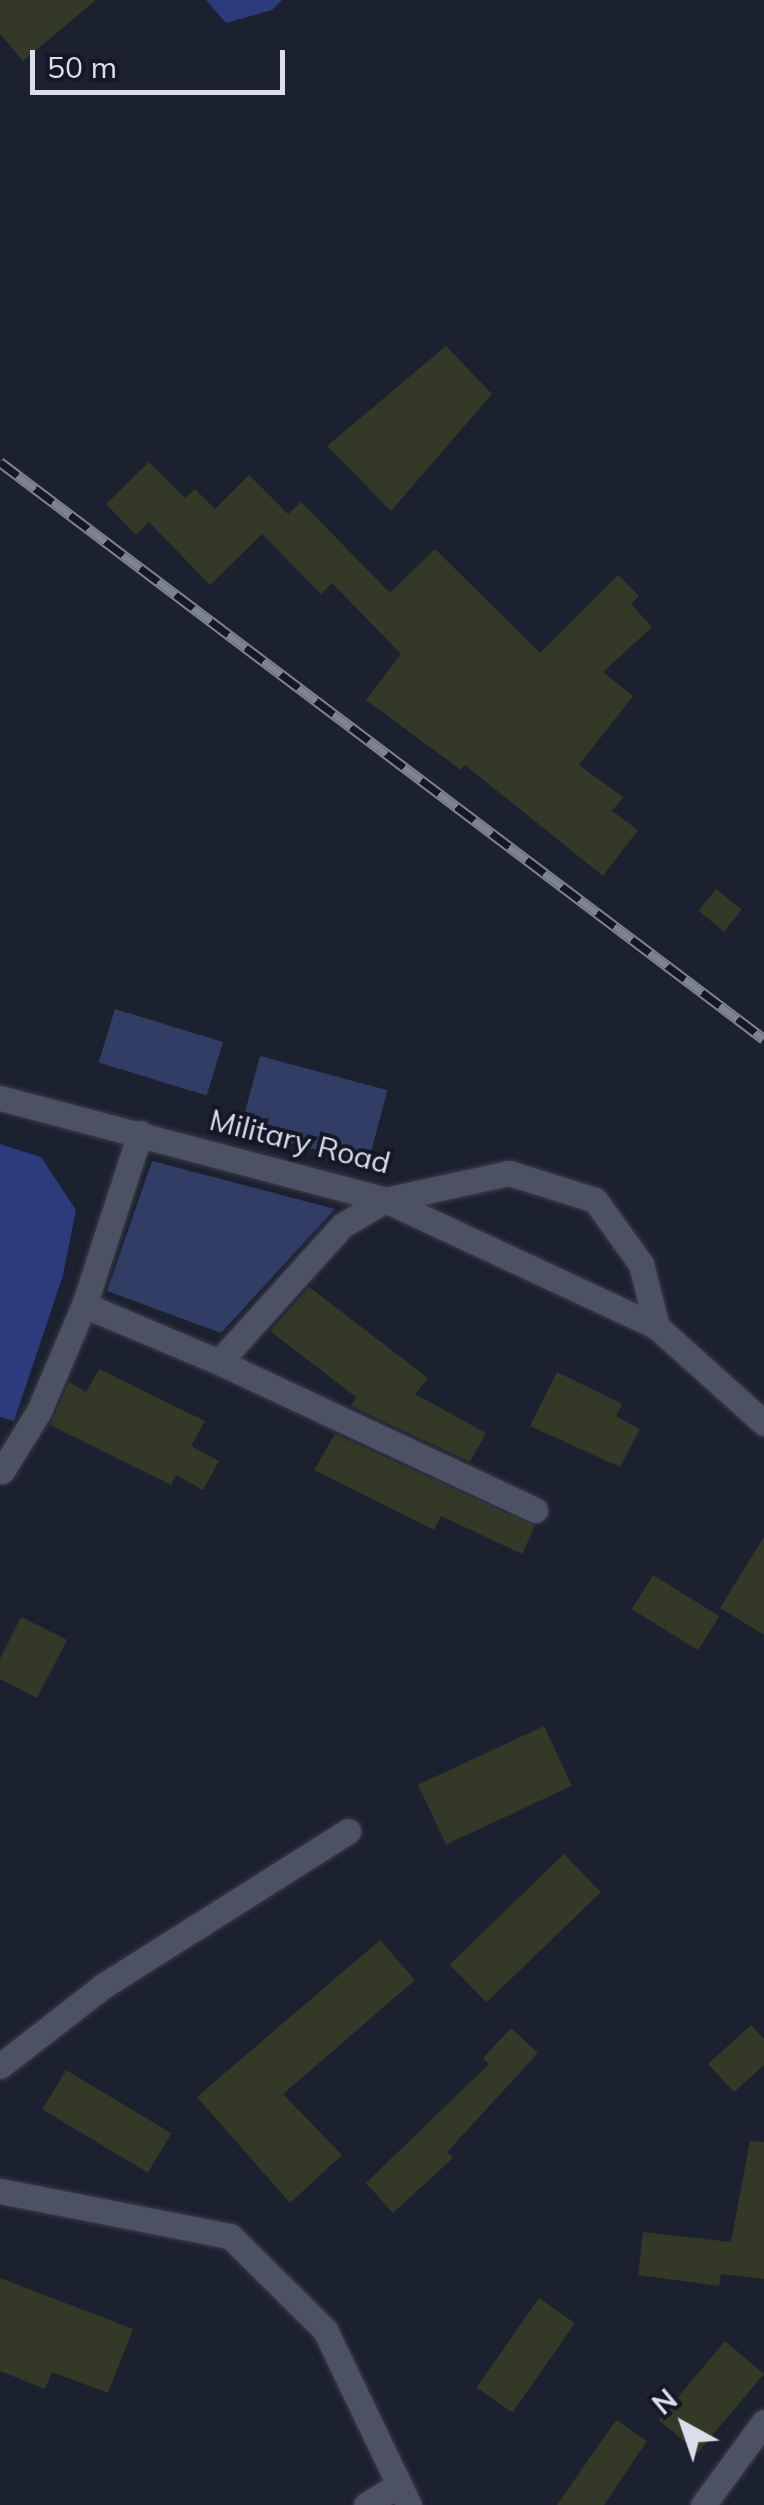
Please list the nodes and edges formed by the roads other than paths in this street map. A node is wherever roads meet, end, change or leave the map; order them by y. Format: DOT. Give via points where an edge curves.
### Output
graph roads {
  1 [pos="0,1098"];
  2 [pos="140,1133"];
  3 [pos="385,1200"];
  4 [pos="84,1305"];
  5 [pos="657,1327"];
  6 [pos="220,1362"];
  7 [pos="764,1423"];
  8 [pos="2,1471"];
  9 [pos="535,1510"];
  10 [pos="348,1830"];
  11 [pos="0,2066"];
  12 [pos="0,2191"];
  13 [pos="764,2422"];
  14 [pos="404,2494"];
  15 [pos="366,2505"];
  16 [pos="703,2505"];
  1 -- 2 [label="street, Military Road"];
  2 -- 3 [label="street, Military Road"];
  2 -- 4 [label="street"];
  3 -- 5 [label="street"];
  3 -- 5 [label="street, Military Road" via="510,1173 595,1200 641,1264"];
  3 -- 6 [label="street" via="343,1224"];
  4 -- 6 [label="street"];
  4 -- 8 [label="street" via="39,1411"];
  5 -- 7 [label="street"];
  6 -- 9 [label="street"];
  10 -- 11 [label="street" via="103,1986"];
  12 -- 14 [label="street" via="230,2236 325,2330"];
  13 -- 16 [label="street"];
  14 -- 15 [label="street"];
}
